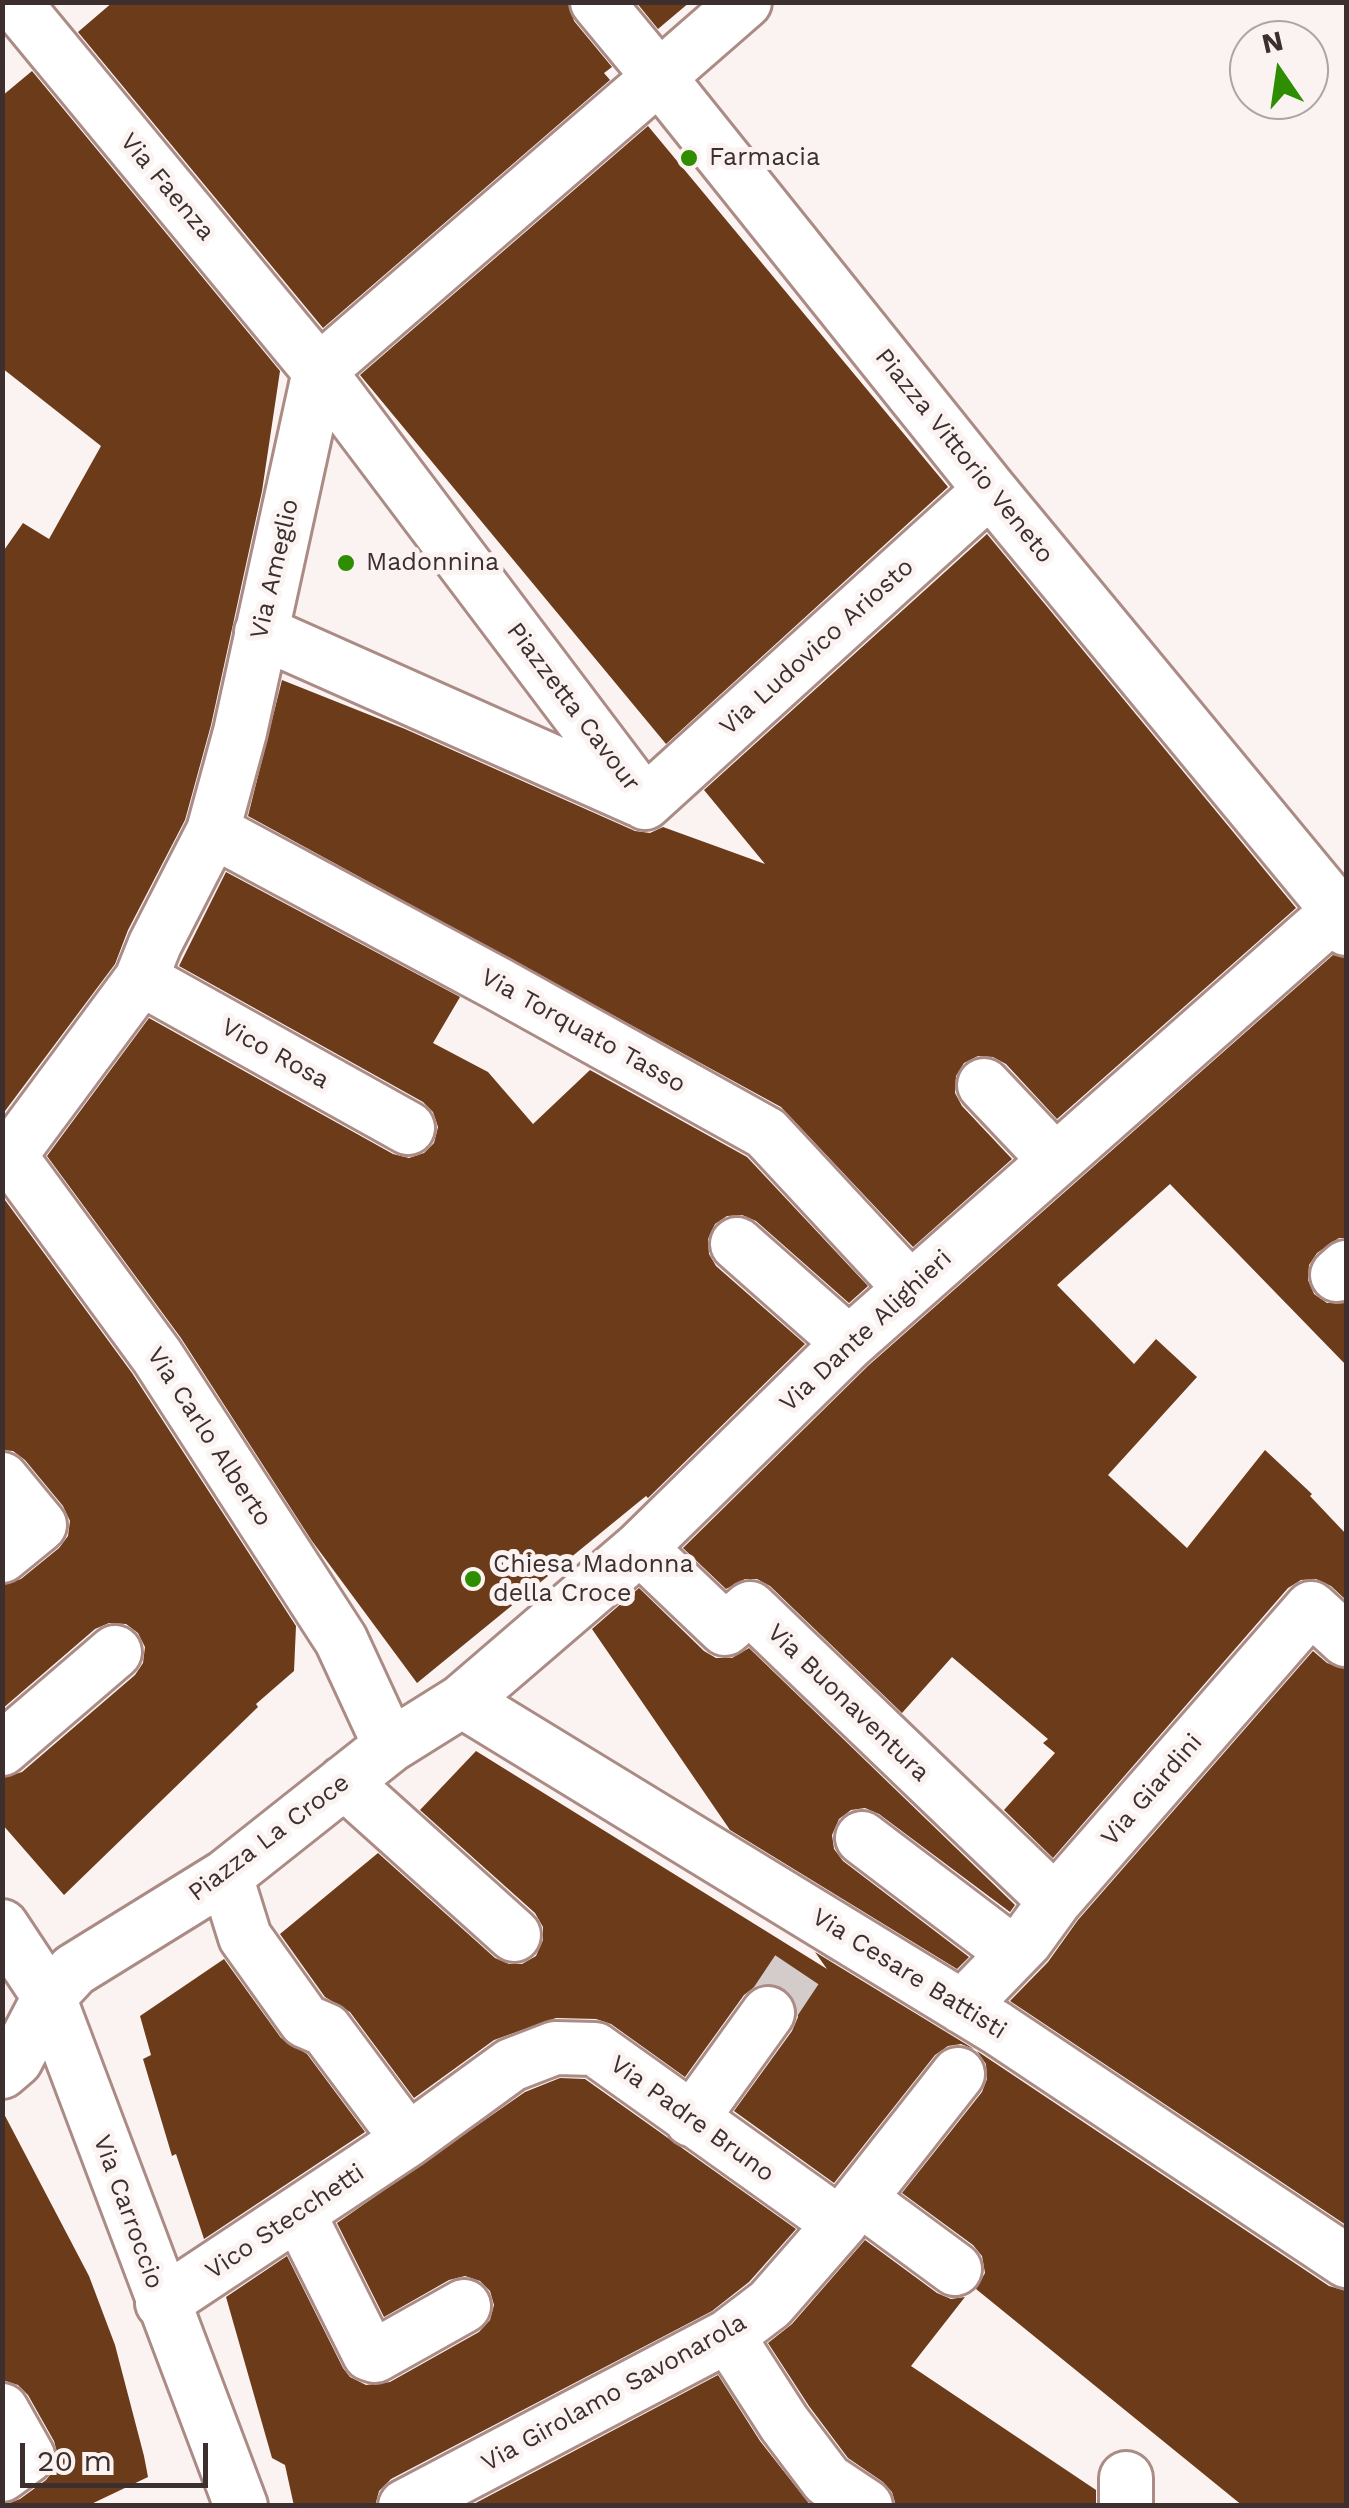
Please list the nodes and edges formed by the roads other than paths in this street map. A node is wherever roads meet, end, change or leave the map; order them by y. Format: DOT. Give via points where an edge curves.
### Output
graph roads {
  1 [pos="14,2"];
  2 [pos="597,2"];
  3 [pos="745,2"];
  4 [pos="659,77"];
  5 [pos="320,372"];
  6 [pos="990,490"];
  7 [pos="261,632"];
  8 [pos="645,803"];
  9 [pos="213,831"];
  10 [pos="1344,914"];
  11 [pos="141,979"];
  12 [pos="984,1085"];
  13 [pos="408,1128"];
  14 [pos="7,1149"];
  15 [pos="1055,1160"];
  16 [pos="737,1244"];
  17 [pos="910,1288"];
  18 [pos="849,1343"];
  19 [pos="2,1479"];
  20 [pos="21,1541"];
  21 [pos="640,1548"];
  22 [pos="1346,1640"];
  23 [pos="116,1652"];
  24 [pos="462,1701"];
  25 [pos="390,1746"];
  26 [pos="2,1749"];
  27 [pos="344,1782"];
  28 [pos="862,1838"];
  29 [pos="226,1876"];
  30 [pos="1055,1902"];
  31 [pos="2,1926"];
  32 [pos="514,1935"];
  33 [pos="1007,1948"];
  34 [pos="49,1998"];
  35 [pos="768,2013"];
  36 [pos="975,2038"];
  37 [pos="2,2072"];
  38 [pos="691,2120"];
  39 [pos="408,2140"];
  40 [pos="850,2211"];
  41 [pos="299,2214"];
  42 [pos="1346,2260"];
  43 [pos="955,2269"];
  44 [pos="162,2303"];
  45 [pos="464,2306"];
  46 [pos="728,2336"];
  47 [pos="2,2410"];
  48 [pos="15,2465"];
  49 [pos="241,2506"];
  50 [pos="405,2506"];
  51 [pos="866,2506"];
  1 -- 5 [label="street, Via Faenza"];
  2 -- 4 [label="street, Piazza Vittorio Veneto"];
  3 -- 4 [label="street"];
  4 -- 5 [label="street"];
  4 -- 6 [label="street, Piazza Vittorio Veneto"];
  5 -- 7 [label="street, Via Ameglio"];
  5 -- 8 [label="street, Piazzetta Cavour"];
  6 -- 8 [label="street, Via Ludovico Ariosto"];
  6 -- 10 [label="street, Piazza Vittorio Veneto"];
  7 -- 8 [label="street, Piazzetta Cavour"];
  7 -- 9 [label="street, Via Ameglio"];
  9 -- 11 [label="street, Via Ameglio"];
  9 -- 17 [label="street, Via Torquato Tasso" via="766,1133"];
  10 -- 15 [label="street, Via Dante Alighieri"];
  11 -- 13 [label="street, Vico Rosa"];
  11 -- 14 [label="street, Via Ameglio"];
  12 -- 15 [label="street"];
  14 -- 25 [label="street, Via Carlo Alberto" via="157,1356 341,1640"];
  15 -- 17 [label="street, Via Dante Alighieri"];
  16 -- 18 [label="street"];
  17 -- 18 [label="street, Via Dante Alighieri"];
  18 -- 21 [label="street, Via Dante Alighieri"];
  19 -- 20 [label="street"];
  21 -- 24 [label="street, Via Dante Alighieri"];
  21 -- 30 [label="street, Via Buonaventura" via="725,1629 750,1608"];
  22 -- 30 [label="street, Via Giardini" via="1311,1608"];
  23 -- 26 [label="street"];
  24 -- 25 [label="street, Via Dante Alighieri"];
  24 -- 36 [label="street, Via Cesare Battisti" via="821,1930"];
  25 -- 27 [label="street, Piazza La Croce"];
  27 -- 29 [label="street, Piazza La Croce"];
  27 -- 32 [label="street"];
  28 -- 33 [label="street"];
  29 -- 34 [label="street, Piazza La Croce" via="74,1970"];
  29 -- 39 [label="street" via="245,1937 305,2021 326,2030"];
  30 -- 36 [label="street, Via Giardini"];
  31 -- 34 [label="street, Via Carroccio"];
  34 -- 37 [label="street, Piazza La Croce" via="16,2060"];
  34 -- 44 [label="street, Via Carroccio"];
  35 -- 38 [label="street"];
  36 -- 40 [label="street, Via Girolamo Savonarola"];
  36 -- 42 [label="street, Via Cesare Battisti"];
  38 -- 39 [label="street, Via Padre Bruno" via="594,2048 554,2048 511,2064"];
  38 -- 40 [label="street, Via Padre Bruno"];
  39 -- 41 [label="street, Vico Stecchetti"];
  40 -- 43 [label="street, Via Padre Bruno"];
  40 -- 46 [label="street, Via Girolamo Savonarola" via="770,2304"];
  41 -- 44 [label="street, Vico Stecchetti"];
  41 -- 45 [label="street" via="368,2354"];
  44 -- 49 [label="street, Via Carroccio"];
  46 -- 50 [label="street, Via Girolamo Savonarola"];
  46 -- 51 [label="street" via="827,2480"];
  47 -- 48 [label="street"];
}
